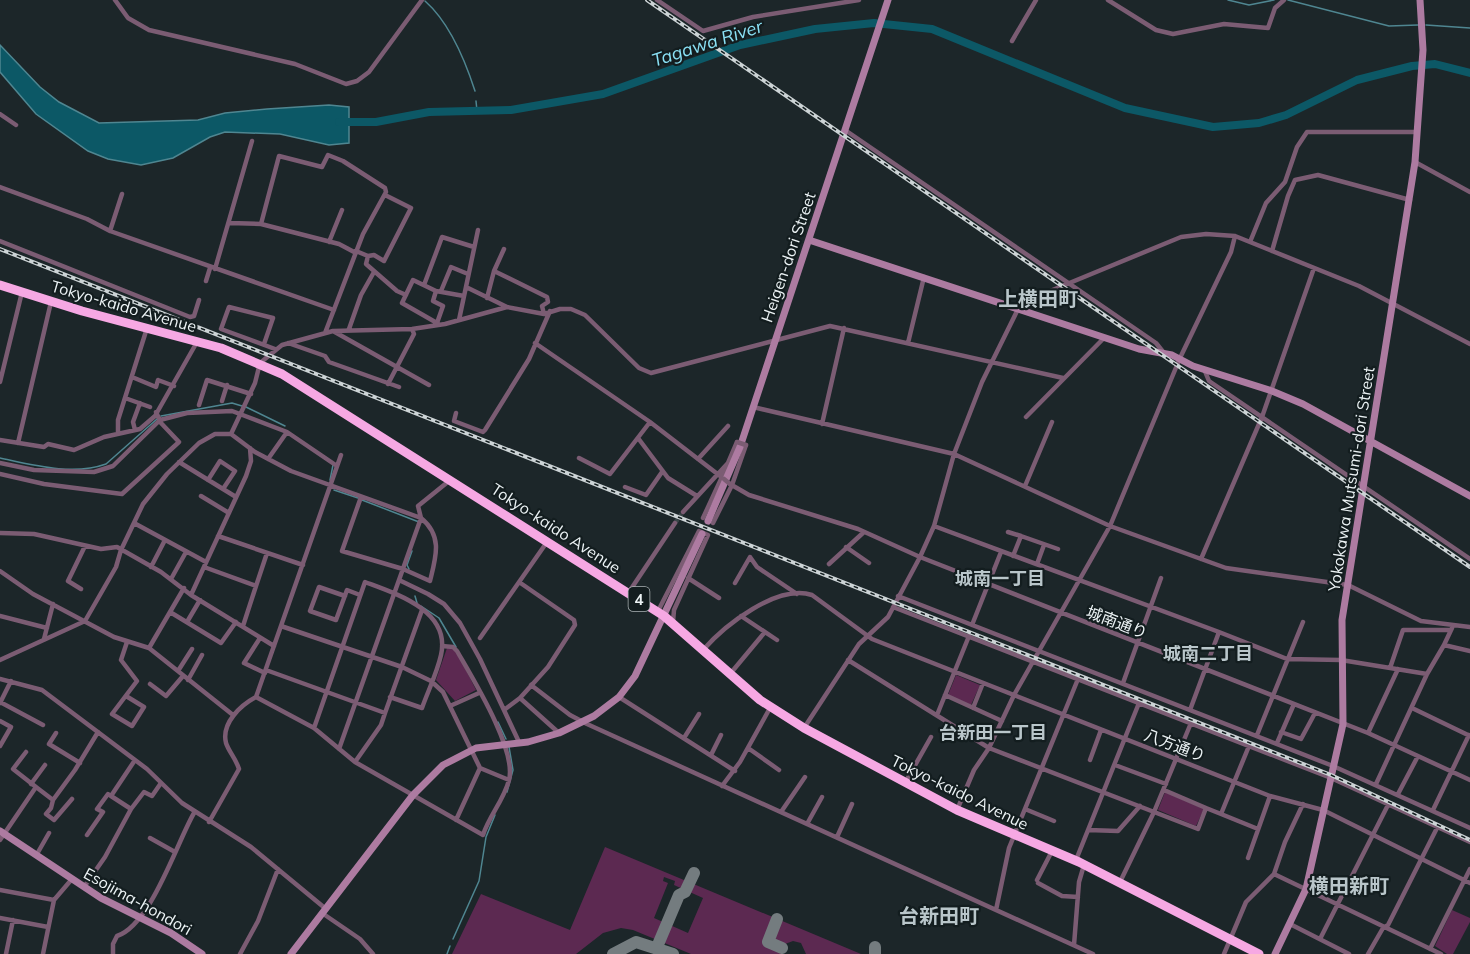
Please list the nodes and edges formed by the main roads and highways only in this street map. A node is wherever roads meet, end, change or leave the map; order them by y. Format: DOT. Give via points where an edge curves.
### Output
graph roads {
  1 [pos="0,285"];
  2 [pos="1259,954"];
  1 -- 2 [label="highway, Tokyo-kaido Avenue / 4" via="197,342 260,363 303,385 661,614 770,708 957,810 1080,862"];
}
